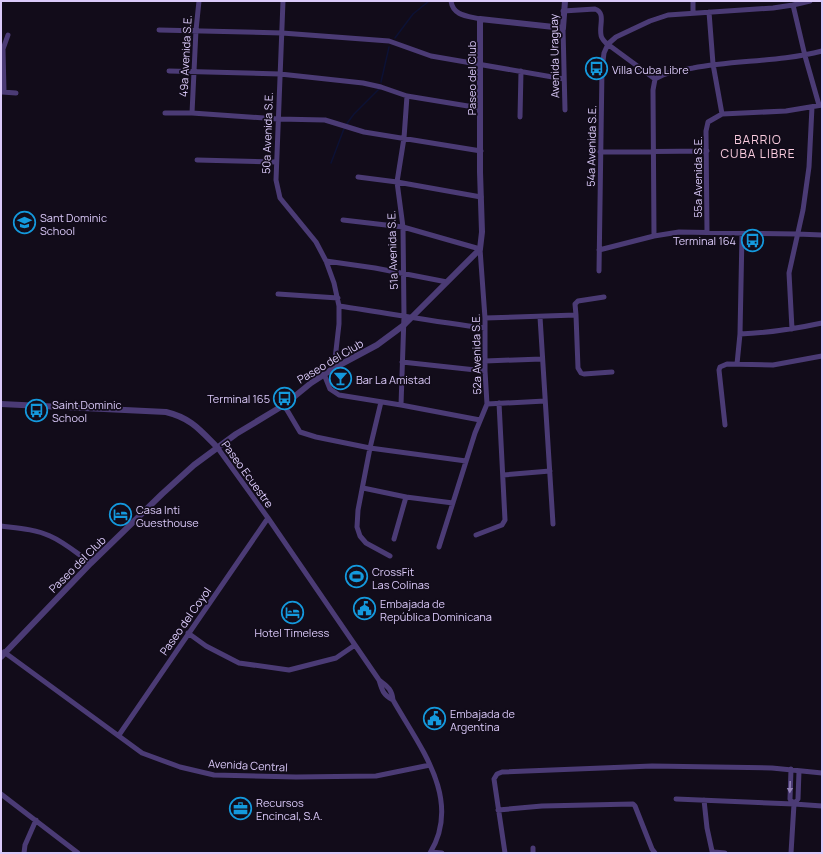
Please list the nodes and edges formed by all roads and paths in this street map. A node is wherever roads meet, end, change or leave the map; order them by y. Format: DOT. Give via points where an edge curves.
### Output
graph roads {
  1 [pos="199,1"];
  2 [pos="283,1"];
  3 [pos="451,1"];
  4 [pos="564,1"];
  5 [pos="693,1"];
  6 [pos="810,1"];
  7 [pos="793,5"];
  8 [pos="563,11"];
  9 [pos="693,12"];
  10 [pos="708,12"];
  11 [pos="480,19"];
  12 [pos="563,28"];
  13 [pos="159,30"];
  14 [pos="196,30"];
  15 [pos="282,33"];
  16 [pos="8,35"];
  17 [pos="608,44"];
  18 [pos="2,49"];
  19 [pos="822,52"];
  20 [pos="805,56"];
  21 [pos="481,64"];
  22 [pos="713,64"];
  23 [pos="168,71"];
  24 [pos="521,71"];
  25 [pos="193,72"];
  26 [pos="280,74"];
  27 [pos="564,79"];
  28 [pos="655,79"];
  29 [pos="2,92"];
  30 [pos="16,93"];
  31 [pos="408,96"];
  32 [pos="821,105"];
  33 [pos="480,108"];
  34 [pos="812,108"];
  35 [pos="565,110"];
  36 [pos="165,113"];
  37 [pos="192,113"];
  38 [pos="722,114"];
  39 [pos="520,117"];
  40 [pos="278,119"];
  41 [pos="404,138"];
  42 [pos="654,151"];
  43 [pos="707,151"];
  44 [pos="481,152"];
  45 [pos="600,152"];
  46 [pos="198,160"];
  47 [pos="276,162"];
  48 [pos="358,177"];
  49 [pos="397,182"];
  50 [pos="482,196"];
  51 [pos="343,220"];
  52 [pos="403,227"];
  53 [pos="707,232"];
  54 [pos="742,234"];
  55 [pos="797,234"];
  56 [pos="654,236"];
  57 [pos="822,236"];
  58 [pos="480,249"];
  59 [pos="599,250"];
  60 [pos="326,261"];
  61 [pos="599,271"];
  62 [pos="404,273"];
  63 [pos="447,282"];
  64 [pos="278,294"];
  65 [pos="604,297"];
  66 [pos="338,298"];
  67 [pos="339,306"];
  68 [pos="576,315"];
  69 [pos="404,316"];
  70 [pos="540,317"];
  71 [pos="412,318"];
  72 [pos="485,318"];
  73 [pos="822,323"];
  74 [pos="404,325"];
  75 [pos="485,328"];
  76 [pos="792,329"];
  77 [pos="740,334"];
  78 [pos="822,356"];
  79 [pos="542,359"];
  80 [pos="485,360"];
  81 [pos="402,362"];
  82 [pos="738,364"];
  83 [pos="334,368"];
  84 [pos="485,371"];
  85 [pos="612,372"];
  86 [pos="324,374"];
  87 [pos="545,401"];
  88 [pos="381,402"];
  89 [pos="499,403"];
  90 [pos="1,404"];
  91 [pos="487,404"];
  92 [pos="284,405"];
  93 [pos="401,405"];
  94 [pos="480,420"];
  95 [pos="725,426"];
  96 [pos="217,447"];
  97 [pos="370,448"];
  98 [pos="466,461"];
  99 [pos="550,471"];
  100 [pos="503,475"];
  101 [pos="363,488"];
  102 [pos="406,497"];
  103 [pos="453,503"];
  104 [pos="268,518"];
  105 [pos="553,524"];
  106 [pos="1,526"];
  107 [pos="476,535"];
  108 [pos="394,539"];
  109 [pos="440,547"];
  110 [pos="390,556"];
  111 [pos="91,564"];
  112 [pos="188,633"];
  113 [pos="356,645"];
  114 [pos="2,653"];
  115 [pos="119,735"];
  116 [pos="430,765"];
  117 [pos="791,769"];
  118 [pos="799,771"];
  119 [pos="822,773"];
  120 [pos="1,794"];
  121 [pos="676,800"];
  122 [pos="704,800"];
  123 [pos="794,804"];
  124 [pos="822,806"];
  125 [pos="498,810"];
  126 [pos="36,820"];
  127 [pos="431,852"];
  128 [pos="24,853"];
  129 [pos="78,853"];
  130 [pos="442,853"];
  131 [pos="505,853"];
  132 [pos="655,853"];
  133 [pos="725,853"];
  134 [pos="791,853"];
  1 -- 14 [label="street, 49a Avenida S.E."];
  2 -- 15 [label="street, 50a Avenida S.E."];
  3 -- 11 [label="street" via="456,12"];
  4 -- 8 [label="street, Avenida Uraguay"];
  5 -- 9 [label="street"];
  6 -- 7 [label="street"];
  7 -- 10 [label="street"];
  7 -- 20 [label="street"];
  8 -- 12 [label="street, Avenida Uraguay"];
  8 -- 17 [label="street" via="599,10 601,35"];
  9 -- 10 [label="street"];
  9 -- 17 [label="street" via="668,14 616,37"];
  10 -- 22 [label="street"];
  11 -- 12 [label="street"];
  11 -- 21 [label="street, Paseo del Club"];
  12 -- 27 [label="street, Avenida Uraguay"];
  13 -- 14 [label="street"];
  14 -- 15 [label="street"];
  14 -- 25 [label="street, 49a Avenida S.E."];
  15 -- 21 [label="street" via="389,41 431,56"];
  15 -- 26 [label="street, 50a Avenida S.E."];
  16 -- 18 [label="street"];
  17 -- 28 [label="street"];
  17 -- 45 [label="street, 54a Avenida S.E." via="602,69"];
  18 -- 29 [label="street"];
  19 -- 20 [label="street"];
  20 -- 22 [label="street"];
  20 -- 32 [label="street"];
  21 -- 24 [label="street"];
  21 -- 33 [label="street, Paseo del Club"];
  22 -- 28 [label="street" via="670,72"];
  22 -- 38 [label="street"];
  23 -- 25 [label="street"];
  24 -- 27 [label="street"];
  24 -- 39 [label="street"];
  25 -- 26 [label="street"];
  25 -- 37 [label="street, 49a Avenida S.E."];
  26 -- 31 [label="street" via="363,83"];
  26 -- 40 [label="street, 50a Avenida S.E."];
  27 -- 35 [label="street, Avenida Uraguay"];
  28 -- 42 [label="street"];
  29 -- 30 [label="street"];
  31 -- 33 [label="street"];
  31 -- 41 [label="street, 51a Avenida S.E."];
  32 -- 34 [label="street"];
  33 -- 44 [label="street, Paseo del Club"];
  34 -- 38 [label="street" via="786,112"];
  34 -- 55 [label="street" via="809,167"];
  36 -- 37 [label="street"];
  37 -- 40 [label="street"];
  38 -- 43 [label="street, 55a Avenida S.E." via="708,122"];
  40 -- 41 [label="street" via="325,120 364,132"];
  40 -- 47 [label="street, 50a Avenida S.E."];
  41 -- 44 [label="street"];
  41 -- 49 [label="street, 51a Avenida S.E."];
  42 -- 43 [label="street"];
  42 -- 45 [label="street"];
  42 -- 56 [label="street"];
  43 -- 53 [label="street, 55a Avenida S.E."];
  44 -- 50 [label="street, Paseo del Club"];
  45 -- 59 [label="street, 54a Avenida S.E."];
  46 -- 47 [label="street"];
  47 -- 60 [label="street, 50a Avenida S.E." via="280,198 316,242"];
  48 -- 49 [label="street"];
  49 -- 50 [label="street"];
  49 -- 52 [label="street, 51a Avenida S.E."];
  50 -- 58 [label="street, Paseo del Club"];
  51 -- 52 [label="street"];
  52 -- 58 [label="street"];
  52 -- 62 [label="street, 51a Avenida S.E."];
  53 -- 54 [label="street"];
  53 -- 56 [label="street" via="679,232"];
  54 -- 55 [label="street"];
  54 -- 77 [label="street"];
  55 -- 57 [label="street"];
  55 -- 76 [label="street" via="789,273"];
  56 -- 59 [label="street"];
  58 -- 63 [label="street, Paseo del Club"];
  58 -- 72 [label="street, 52a Avenida S.E."];
  59 -- 61 [label="street, 54a Avenida S.E."];
  60 -- 62 [label="street"];
  60 -- 66 [label="street, 50a Avenida S.E."];
  62 -- 63 [label="street"];
  62 -- 69 [label="street, 51a Avenida S.E."];
  63 -- 71 [label="street, Paseo del Club"];
  64 -- 66 [label="street"];
  65 -- 68 [label="street" via="578,301 575,304"];
  66 -- 67 [label="street, 50a Avenida S.E."];
  67 -- 69 [label="street"];
  67 -- 83 [label="street, 50a Avenida S.E."];
  68 -- 70 [label="street"];
  68 -- 85 [label="street" via="578,368 581,373"];
  69 -- 71 [label="street"];
  69 -- 74 [label="street, 51a Avenida S.E."];
  70 -- 72 [label="street"];
  70 -- 79 [label="street"];
  71 -- 74 [label="street, Paseo del Club"];
  71 -- 75 [label="street"];
  72 -- 75 [label="street, 52a Avenida S.E."];
  73 -- 76 [label="street"];
  74 -- 81 [label="street, 51a Avenida S.E."];
  74 -- 83 [label="street, Paseo del Club" via="377,345"];
  75 -- 80 [label="street, 52a Avenida S.E."];
  76 -- 77 [label="street"];
  77 -- 82 [label="street"];
  78 -- 82 [label="street" via="773,365"];
  79 -- 80 [label="street"];
  79 -- 87 [label="street"];
  80 -- 84 [label="street, 52a Avenida S.E."];
  81 -- 84 [label="street"];
  81 -- 93 [label="street, 51a Avenida S.E."];
  82 -- 95 [label="street" via="727,364 719,370"];
  83 -- 86 [label="street, Paseo del Club"];
  84 -- 91 [label="street, 52a Avenida S.E."];
  86 -- 88 [label="street" via="330,389 339,395"];
  86 -- 92 [label="street, Paseo del Club"];
  87 -- 89 [label="street"];
  87 -- 99 [label="street"];
  88 -- 93 [label="street"];
  88 -- 97 [label="street"];
  89 -- 91 [label="street"];
  89 -- 100 [label="street"];
  90 -- 96 [label="street, Paseo Ecuestre" via="166,412 179,415 192,423"];
  91 -- 94 [label="street, 52a Avenida S.E."];
  92 -- 96 [label="street, Paseo del Club"];
  92 -- 97 [label="street" via="300,432"];
  93 -- 94 [label="street"];
  94 -- 98 [label="street, 52a Avenida S.E."];
  96 -- 104 [label="street, Paseo Ecuestre"];
  96 -- 111 [label="street, Paseo del Club" via="162,494"];
  97 -- 98 [label="street"];
  97 -- 101 [label="street"];
  98 -- 103 [label="street, 52a Avenida S.E."];
  99 -- 100 [label="street"];
  99 -- 105 [label="street"];
  100 -- 107 [label="street" via="505,520 502,525"];
  101 -- 102 [label="street"];
  101 -- 110 [label="street" via="358,510 357,527 360,536 366,543"];
  102 -- 103 [label="street"];
  102 -- 108 [label="street"];
  103 -- 109 [label="street, 52a Avenida S.E."];
  104 -- 112 [label="street, Paseo del Coyol"];
  104 -- 113 [label="street, Paseo Ecuestre"];
  106 -- 111 [label="street" via="50,536"];
  111 -- 114 [label="street, Paseo del Club"];
  112 -- 113 [label="street" via="206,646 239,663 289,670 336,658"];
  112 -- 115 [label="street, Paseo del Coyol"];
  113 -- 116 [label="street, Paseo Ecuestre" via="379,680 390,689 393,700"];
  114 -- 115 [label="street, Avenida Central"];
  115 -- 116 [label="street, Avenida Central" via="142,753 180,767 214,775 376,776"];
  116 -- 127 [label="street, Paseo Ecuestre" via="442,797 439,831"];
  117 -- 118 [label="street"];
  117 -- 123 [label="street, one-way" via="790,799"];
  117 -- 125 [label="street" via="652,766 504,772 497,774 494,779"];
  118 -- 119 [label="street"];
  118 -- 123 [label="street" via="798,799"];
  120 -- 126 [label="street"];
  121 -- 122 [label="street"];
  122 -- 123 [label="street"];
  122 -- 133 [label="street" via="712,851"];
  123 -- 124 [label="street"];
  123 -- 134 [label="street"];
  125 -- 131 [label="street"];
  125 -- 132 [label="street" via="633,804"];
  126 -- 128 [label="street"];
  126 -- 129 [label="street"];
  127 -- 130 [label="street"];
}
